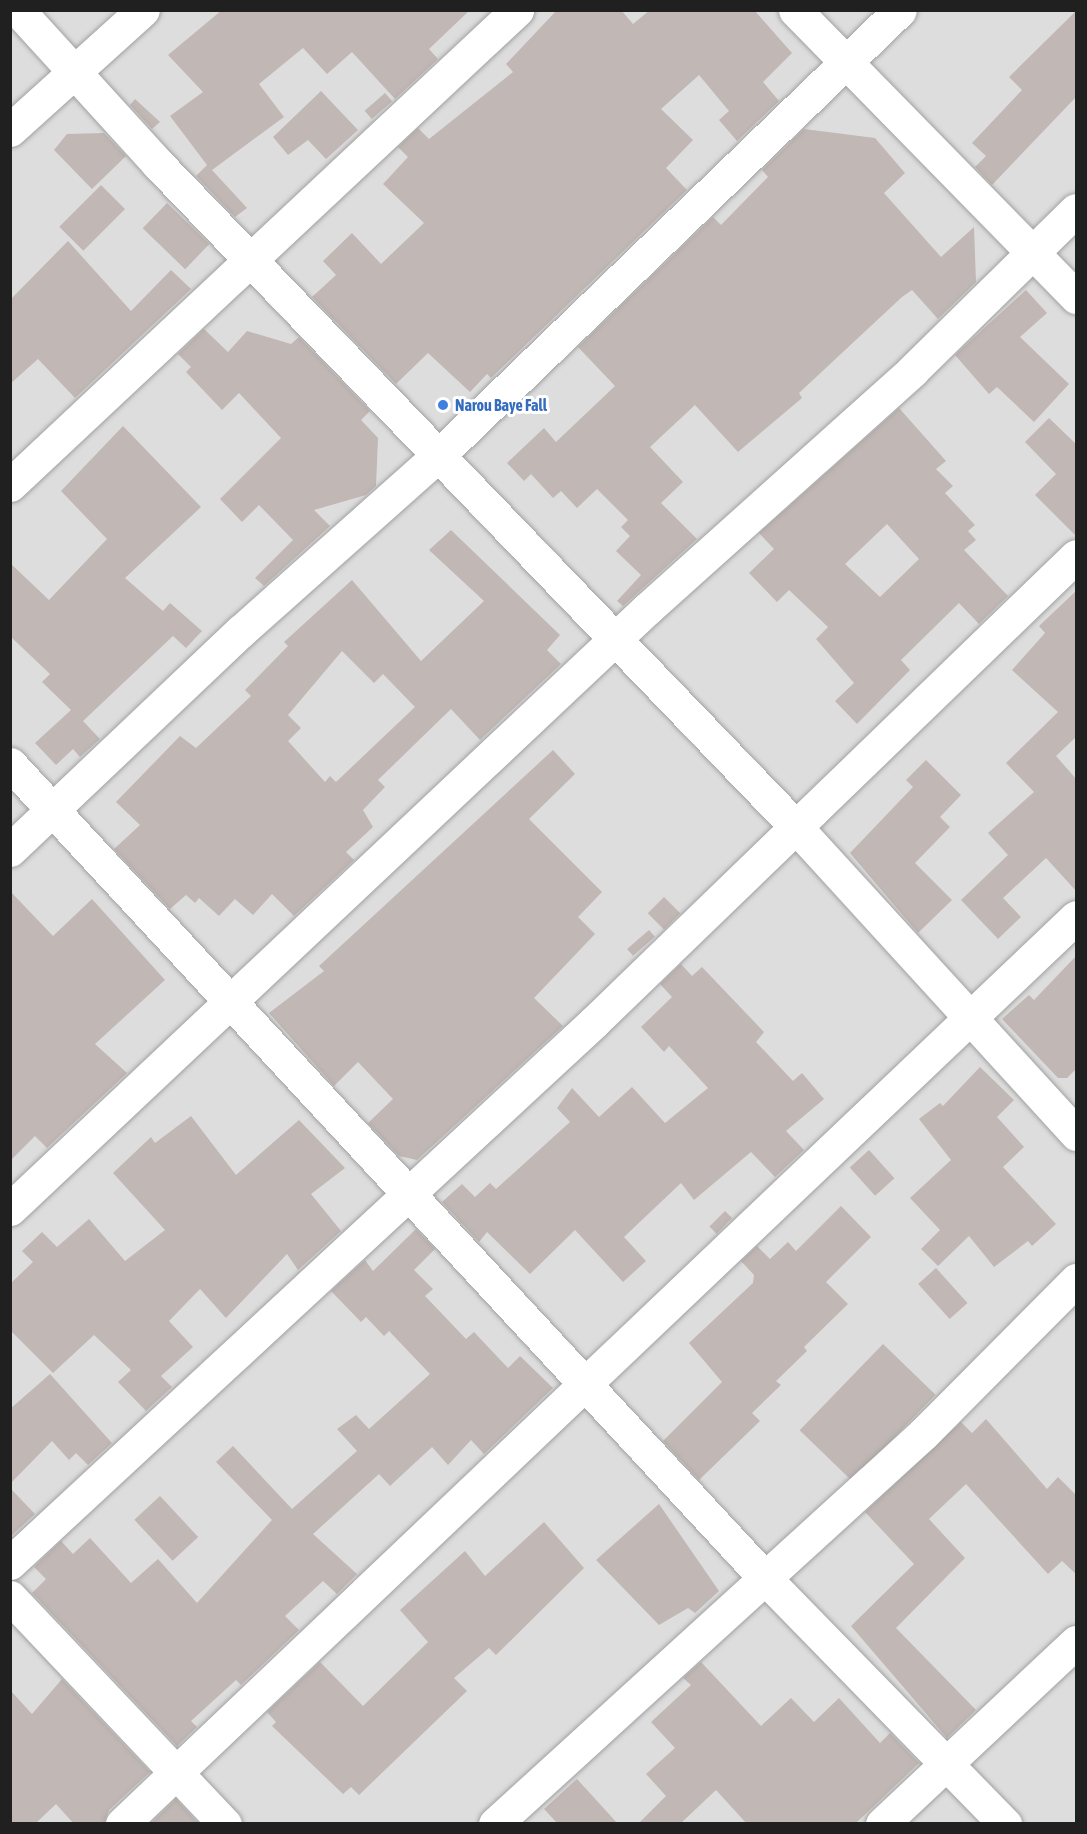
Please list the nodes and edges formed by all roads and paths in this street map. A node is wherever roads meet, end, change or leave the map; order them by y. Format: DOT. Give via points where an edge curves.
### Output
graph roads {
  1 [pos="18,10"];
  2 [pos="143,10"];
  3 [pos="517,10"];
  4 [pos="795,10"];
  5 [pos="900,10"];
  6 [pos="844,63"];
  7 [pos="74,72"];
  8 [pos="10,130"];
  9 [pos="1077,210"];
  10 [pos="1034,250"];
  11 [pos="251,261"];
  12 [pos="1077,297"];
  13 [pos="440,454"];
  14 [pos="10,486"];
  15 [pos="1077,556"];
  16 [pos="618,642"];
  17 [pos="10,764"];
  18 [pos="55,810"];
  19 [pos="796,827"];
  20 [pos="10,850"];
  21 [pos="1077,917"];
  22 [pos="228,999"];
  23 [pos="967,1018"];
  24 [pos="1077,1134"];
  25 [pos="408,1196"];
  26 [pos="10,1209"];
  27 [pos="1077,1280"];
  28 [pos="588,1385"];
  29 [pos="10,1563"];
  30 [pos="763,1576"];
  31 [pos="10,1597"];
  32 [pos="1077,1642"];
  33 [pos="948,1762"];
  34 [pos="178,1773"];
  35 [pos="122,1824"];
  36 [pos="225,1824"];
  37 [pos="495,1824"];
  38 [pos="882,1824"];
  39 [pos="1005,1824"];
  1 -- 7 [label="street"];
  2 -- 7 [label="street"];
  3 -- 11 [label="street"];
  4 -- 6 [label="street"];
  5 -- 6 [label="street"];
  6 -- 10 [label="street"];
  6 -- 13 [label="street"];
  7 -- 8 [label="street"];
  7 -- 11 [label="street"];
  9 -- 10 [label="street"];
  10 -- 12 [label="street"];
  10 -- 16 [label="street" via="913,370 647,609"];
  11 -- 13 [label="street"];
  11 -- 14 [label="street"];
  13 -- 16 [label="street"];
  13 -- 18 [label="street" via="241,631"];
  15 -- 19 [label="street"];
  16 -- 19 [label="street"];
  16 -- 22 [label="street"];
  17 -- 18 [label="street"];
  18 -- 20 [label="street"];
  18 -- 22 [label="street"];
  19 -- 23 [label="street"];
  19 -- 25 [label="street"];
  21 -- 23 [label="street"];
  22 -- 25 [label="street"];
  22 -- 26 [label="street"];
  23 -- 24 [label="street"];
  23 -- 28 [label="street"];
  25 -- 28 [label="street"];
  25 -- 29 [label="street"];
  27 -- 30 [label="street" via="923,1434"];
  28 -- 30 [label="street"];
  28 -- 34 [label="street"];
  30 -- 33 [label="street"];
  30 -- 37 [label="street"];
  31 -- 34 [label="street"];
  32 -- 33 [label="street"];
  33 -- 38 [label="street"];
  33 -- 39 [label="street"];
  34 -- 35 [label="street"];
  34 -- 36 [label="street"];
}
